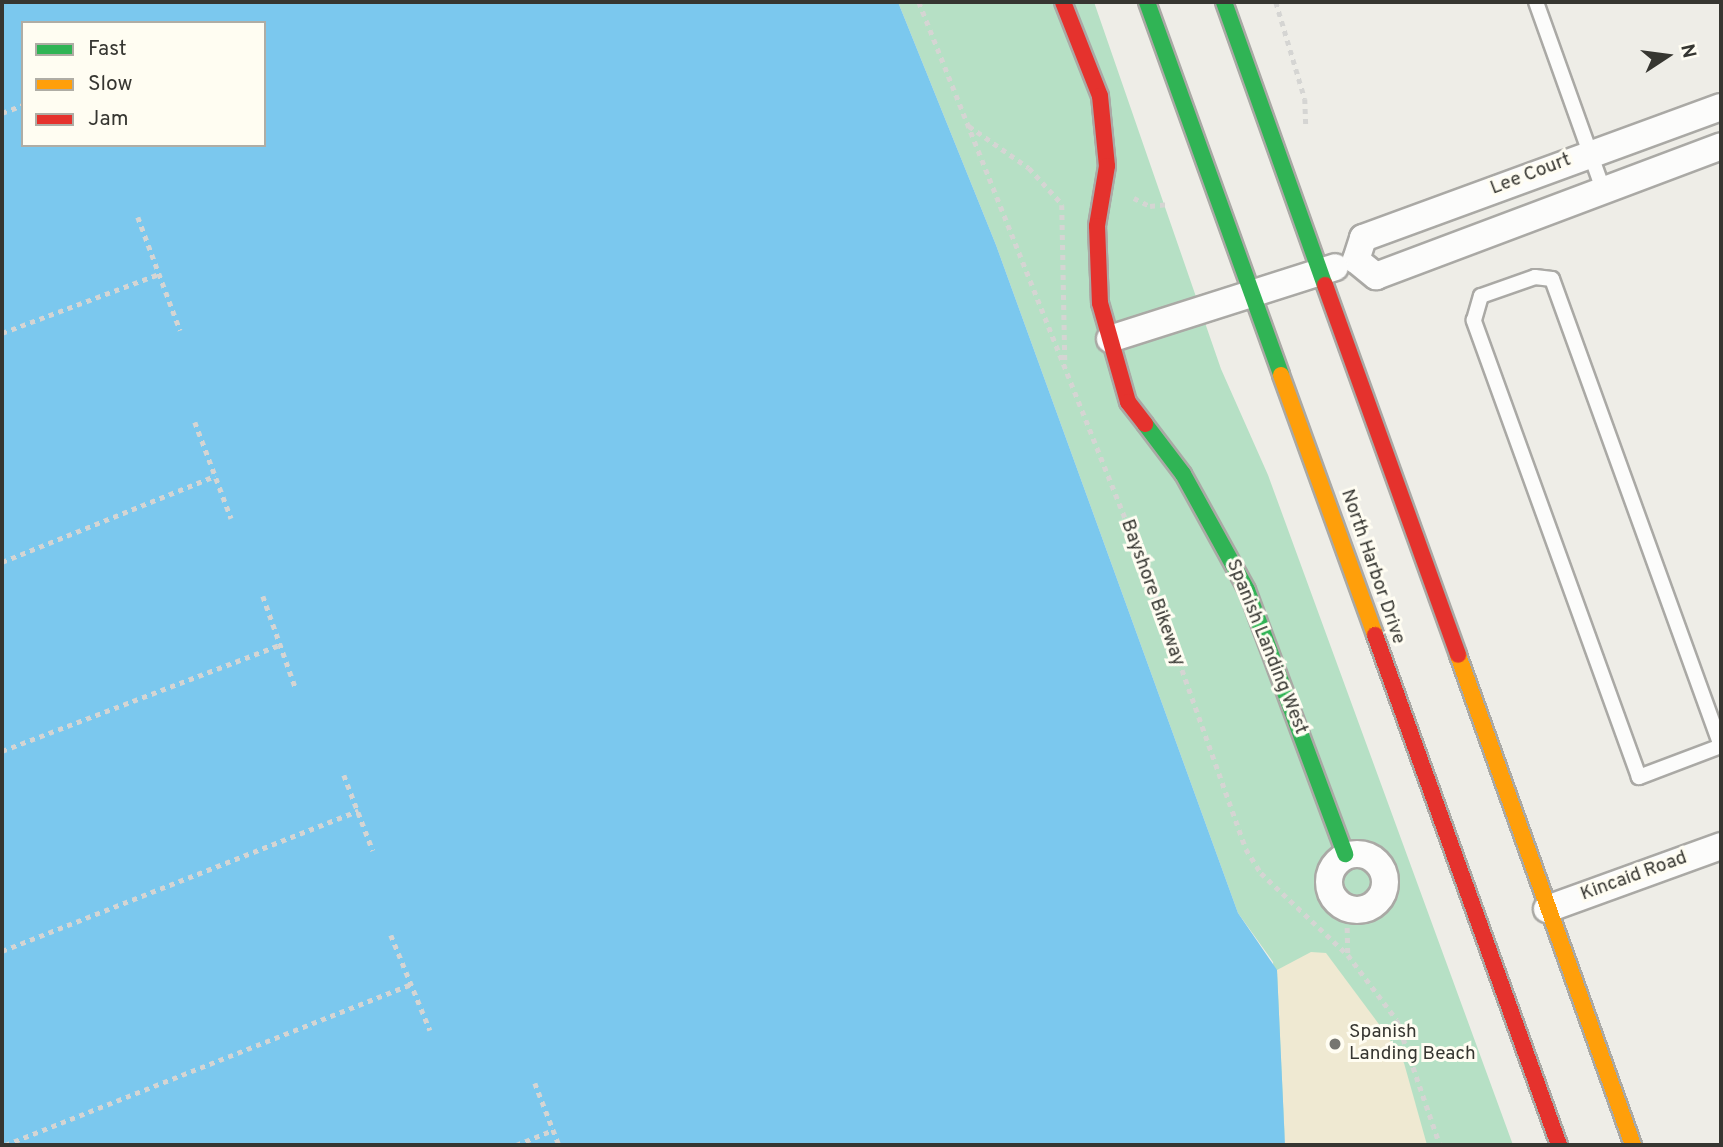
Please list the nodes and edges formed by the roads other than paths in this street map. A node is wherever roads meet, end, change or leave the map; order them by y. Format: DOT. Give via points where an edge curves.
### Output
graph roads {
  1 [pos="1063,2"];
  2 [pos="1147,2"];
  3 [pos="1224,2"];
  4 [pos="1536,2"];
  5 [pos="1721,107"];
  6 [pos="1721,146"];
  7 [pos="1589,153"];
  8 [pos="1603,189"];
  9 [pos="1356,260"];
  10 [pos="1321,272"];
  11 [pos="1252,295"];
  12 [pos="1110,339"];
  13 [pos="1721,746"];
  14 [pos="1721,846"];
  15 [pos="1345,855"];
  16 [pos="1546,909"];
  17 [pos="1559,1145"];
  18 [pos="1633,1145"];
  1 -- 12 [label="main road, Spanish Landing West" via="1100,96 1107,166 1097,226 1099,278"];
  2 -- 11 [label="main road, North Harbor Drive"];
  3 -- 10 [label="main road"];
  4 -- 7 [label="lane"];
  5 -- 7 [label="street, Lee Court"];
  6 -- 8 [label="street, Lee Court"];
  7 -- 8 [label="lane"];
  7 -- 9 [label="street, Lee Court" via="1363,238"];
  8 -- 9 [label="street, Lee Court" via="1376,276"];
  9 -- 10 [label="street"];
  10 -- 11 [label="street"];
  10 -- 16 [label="main road"];
  11 -- 12 [label="street"];
  11 -- 17 [label="main road, North Harbor Drive"];
  12 -- 15 [label="main road, Spanish Landing West" via="1128,402 1183,474 1247,590"];
  13 -- 13 [label="lane" via="1552,279 1535,276 1481,296 1474,320 1639,777"];
  14 -- 16 [label="street, Kincaid Road"];
  15 -- 15 [label="street" via="1363,854 1386,881 1373,906 1347,908 1330,885"];
  16 -- 18 [label="main road"];
}
